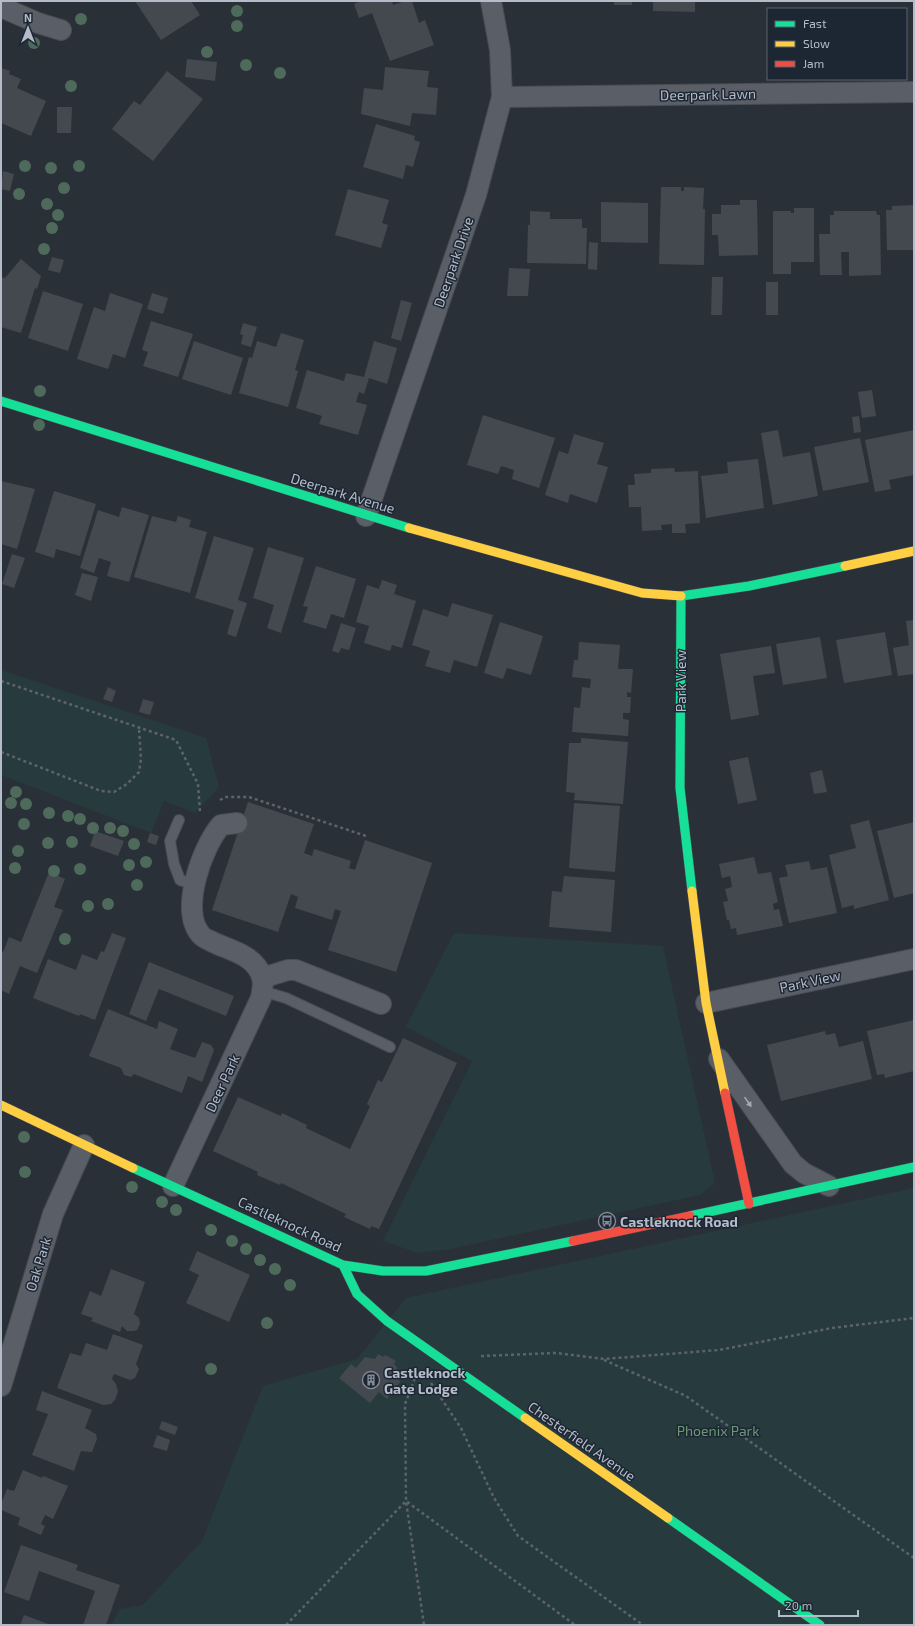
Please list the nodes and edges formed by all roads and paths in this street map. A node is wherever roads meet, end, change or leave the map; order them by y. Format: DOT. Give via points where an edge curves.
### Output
graph roads {
  1 [pos="491,1"];
  2 [pos="1,7"];
  3 [pos="61,30"];
  4 [pos="914,92"];
  5 [pos="502,97"];
  6 [pos="1,401"];
  7 [pos="366,516"];
  8 [pos="914,551"];
  9 [pos="681,596"];
  10 [pos="1,681"];
  11 [pos="139,728"];
  12 [pos="1,752"];
  13 [pos="218,801"];
  14 [pos="206,809"];
  15 [pos="179,820"];
  16 [pos="237,823"];
  17 [pos="366,836"];
  18 [pos="195,885"];
  19 [pos="914,959"];
  20 [pos="262,984"];
  21 [pos="706,1003"];
  22 [pos="381,1004"];
  23 [pos="390,1047"];
  24 [pos="718,1058"];
  25 [pos="1,1105"];
  26 [pos="84,1146"];
  27 [pos="914,1166"];
  28 [pos="173,1186"];
  29 [pos="829,1186"];
  30 [pos="749,1204"];
  31 [pos="343,1265"];
  32 [pos="914,1318"];
  33 [pos="478,1356"];
  34 [pos="438,1357"];
  35 [pos="604,1360"];
  36 [pos="1,1386"];
  37 [pos="406,1501"];
  38 [pos="914,1558"];
  39 [pos="286,1625"];
  40 [pos="424,1625"];
  41 [pos="575,1625"];
  42 [pos="644,1625"];
  43 [pos="820,1625"];
  1 -- 5 [label="street, Deerpark Drive" via="500,50"];
  2 -- 3 [label="street"];
  4 -- 5 [label="street, Deerpark Lawn"];
  5 -- 7 [label="street, Deerpark Drive" via="476,195"];
  6 -- 7 [label="street, Deerpark Avenue"];
  7 -- 9 [label="street, Deerpark Avenue" via="642,593"];
  8 -- 9 [label="street" via="749,586"];
  9 -- 21 [label="street, Park View" via="680,788"];
  10 -- 11 [label="path"];
  11 -- 12 [label="path" via="139,772 114,792 101,791"];
  11 -- 14 [label="path" via="176,740 198,784 200,813"];
  13 -- 17 [label="path" via="225,797 249,797"];
  15 -- 18 [label="lane" via="170,841 174,864 180,880"];
  16 -- 18 [label="street" via="221,825 213,834"];
  18 -- 20 [label="street" via="193,912 195,926 202,937 249,958 257,968"];
  19 -- 21 [label="street, Park View"];
  20 -- 22 [label="street" via="288,970 296,970"];
  20 -- 23 [label="lane"];
  20 -- 28 [label="street, Deer Park" via="261,998"];
  21 -- 24 [label="street, Park View"];
  24 -- 29 [label="street, Park View, one-way" via="793,1164"];
  24 -- 30 [label="street, Park View"];
  25 -- 26 [label="street, Castleknock Road"];
  26 -- 28 [label="street, Castleknock Road"];
  26 -- 36 [label="street, Oak Park" via="53,1214"];
  27 -- 29 [label="street, Castleknock Road"];
  28 -- 31 [label="street, Castleknock Road"];
  29 -- 30 [label="street, Castleknock Road"];
  30 -- 31 [label="street, Castleknock Road" via="426,1271 383,1271"];
  31 -- 34 [label="street, Chesterfield Avenue" via="357,1294 387,1321"];
  32 -- 35 [label="path" via="832,1328 719,1350"];
  33 -- 35 [label="path" via="556,1353"];
  34 -- 37 [label="path" via="418,1372 405,1404"];
  34 -- 42 [label="path" via="431,1384 461,1428 494,1498 518,1536"];
  34 -- 43 [label="street, Chesterfield Avenue"];
  35 -- 38 [label="path" via="686,1396"];
  37 -- 39 [label="path"];
  37 -- 40 [label="path"];
  37 -- 41 [label="path"];
}
